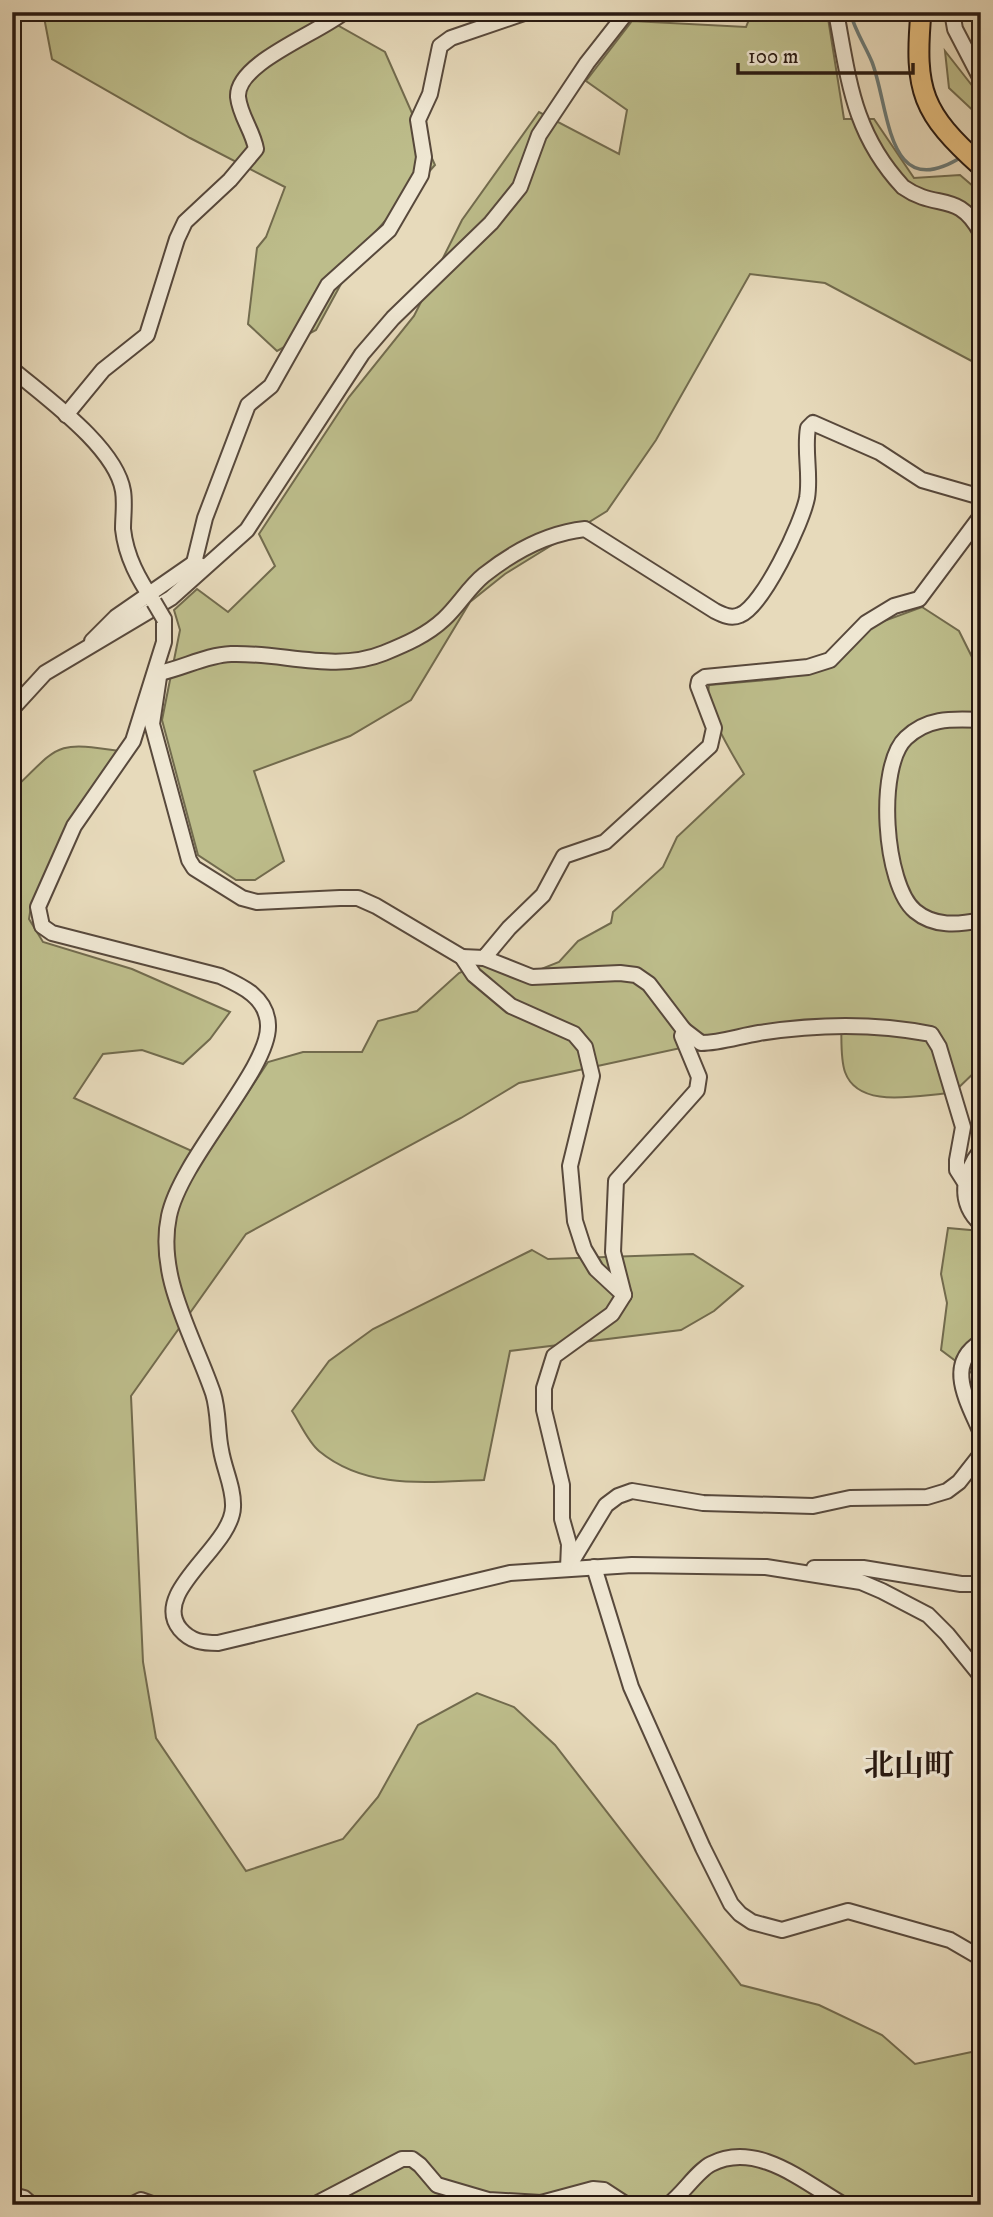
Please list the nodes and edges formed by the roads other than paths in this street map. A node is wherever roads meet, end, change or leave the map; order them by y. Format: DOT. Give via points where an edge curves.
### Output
graph roads {
  1 [pos="344,12"];
  2 [pos="527,12"];
  3 [pos="627,12"];
  4 [pos="836,12"];
  5 [pos="921,12"];
  6 [pos="952,12"];
  7 [pos="981,79"];
  8 [pos="972,158"];
  9 [pos="981,233"];
  10 [pos="12,369"];
  11 [pos="66,415"];
  12 [pos="981,497"];
  13 [pos="981,516"];
  14 [pos="200,565"];
  15 [pos="151,598"];
  16 [pos="88,646"];
  17 [pos="156,673"];
  18 [pos="12,709"];
  19 [pos="981,720"];
  20 [pos="981,920"];
  21 [pos="463,957"];
  22 [pos="484,958"];
  23 [pos="684,1030"];
  24 [pos="981,1150"];
  25 [pos="964,1181"];
  26 [pos="981,1224"];
  27 [pos="624,1295"];
  28 [pos="981,1342"];
  29 [pos="981,1433"];
  30 [pos="981,1454"];
  31 [pos="594,1567"];
  32 [pos="568,1568"];
  33 [pos="807,1573"];
  34 [pos="981,1584"];
  35 [pos="981,1676"];
  36 [pos="981,1958"];
  37 [pos="12,2195"];
  38 [pos="32,2205"];
  39 [pos="131,2205"];
  40 [pos="155,2205"];
  41 [pos="314,2205"];
  42 [pos="626,2205"];
  43 [pos="668,2205"];
  44 [pos="844,2205"];
  1 -- 11 [label="street" via="265,59 239,83 240,108 256,149 185,222 147,335 103,370"];
  2 -- 14 [label="street" via="440,46 430,94 418,120 425,167 389,230 328,285 271,386 248,405 205,518"];
  3 -- 14 [label="street" via="539,135 520,187 491,223 362,354 247,530"];
  4 -- 9 [label="street" via="862,128 903,187 962,208"];
  5 -- 8 [label="main road" via="916,60 921,88 941,127"];
  6 -- 7 [label="street" via="955,29"];
  10 -- 11 [label="street"];
  11 -- 15 [label="street" via="114,467 123,489 128,551"];
  12 -- 17 [label="street" via="922,480 879,452 813,423 806,438 803,513 766,588 742,615 729,617 715,611 585,529 564,531 525,548 483,576 444,619 418,639 381,654 350,662 231,654"];
  13 -- 22 [label="street" via="919,599 894,606 866,623 830,660 699,681 714,728 710,746 606,842 564,856 543,895"];
  14 -- 15 [label="street"];
  14 -- 16 [label="street" via="144,617"];
  15 -- 16 [label="street" via="102,629"];
  15 -- 17 [label="street, bridge" via="164,619"];
  16 -- 18 [label="street" via="45,673"];
  17 -- 21 [label="street" via="152,723 194,869 257,902 358,898"];
  17 -- 32 [label="street" via="133,741 74,827 38,906 42,926 52,933 244,986 261,1002 269,1026 266,1045 191,1163 169,1214 166,1249 170,1272 214,1395 220,1451 234,1505 227,1530 177,1592 174,1616 178,1627 202,1643 218,1643 462,1583"];
  19 -- 20 [label="street" via="944,718 906,737 894,760 888,796 892,862 908,904 934,921 960,925"];
  21 -- 22 [label="street"];
  21 -- 27 [label="street" via="492,993 574,1034 585,1047 592,1076 570,1166 575,1221 596,1269"];
  22 -- 23 [label="street" via="532,977 636,975 649,984"];
  23 -- 25 [label="street" via="701,1043 837,1026 894,1027 931,1034 963,1127 957,1170"];
  23 -- 27 [label="street" via="682,1036 699,1077 697,1090 616,1181 613,1252"];
  24 -- 25 [label="street" via="968,1166"];
  25 -- 26 [label="street" via="968,1206"];
  27 -- 32 [label="street" via="612,1314 554,1356 544,1388 546,1423 562,1485"];
  28 -- 29 [label="street" via="964,1359 960,1381"];
  30 -- 32 [label="street" via="959,1482 928,1497 850,1498 813,1506 703,1503 632,1490 606,1506"];
  31 -- 32 [label="street"];
  31 -- 33 [label="street" via="766,1567"];
  31 -- 36 [label="street" via="631,1687 703,1848 740,1914 782,1930 848,1911 950,1940"];
  33 -- 34 [label="street" via="814,1568 863,1568"];
  33 -- 35 [label="street" via="861,1582 928,1615"];
  37 -- 38 [label="street"];
  39 -- 40 [label="street" via="141,2200"];
  41 -- 42 [label="street" via="402,2159 412,2159 437,2185 488,2200 541,2203 593,2189 604,2190"];
  43 -- 44 [label="street" via="710,2165 744,2156 764,2160"];
}
